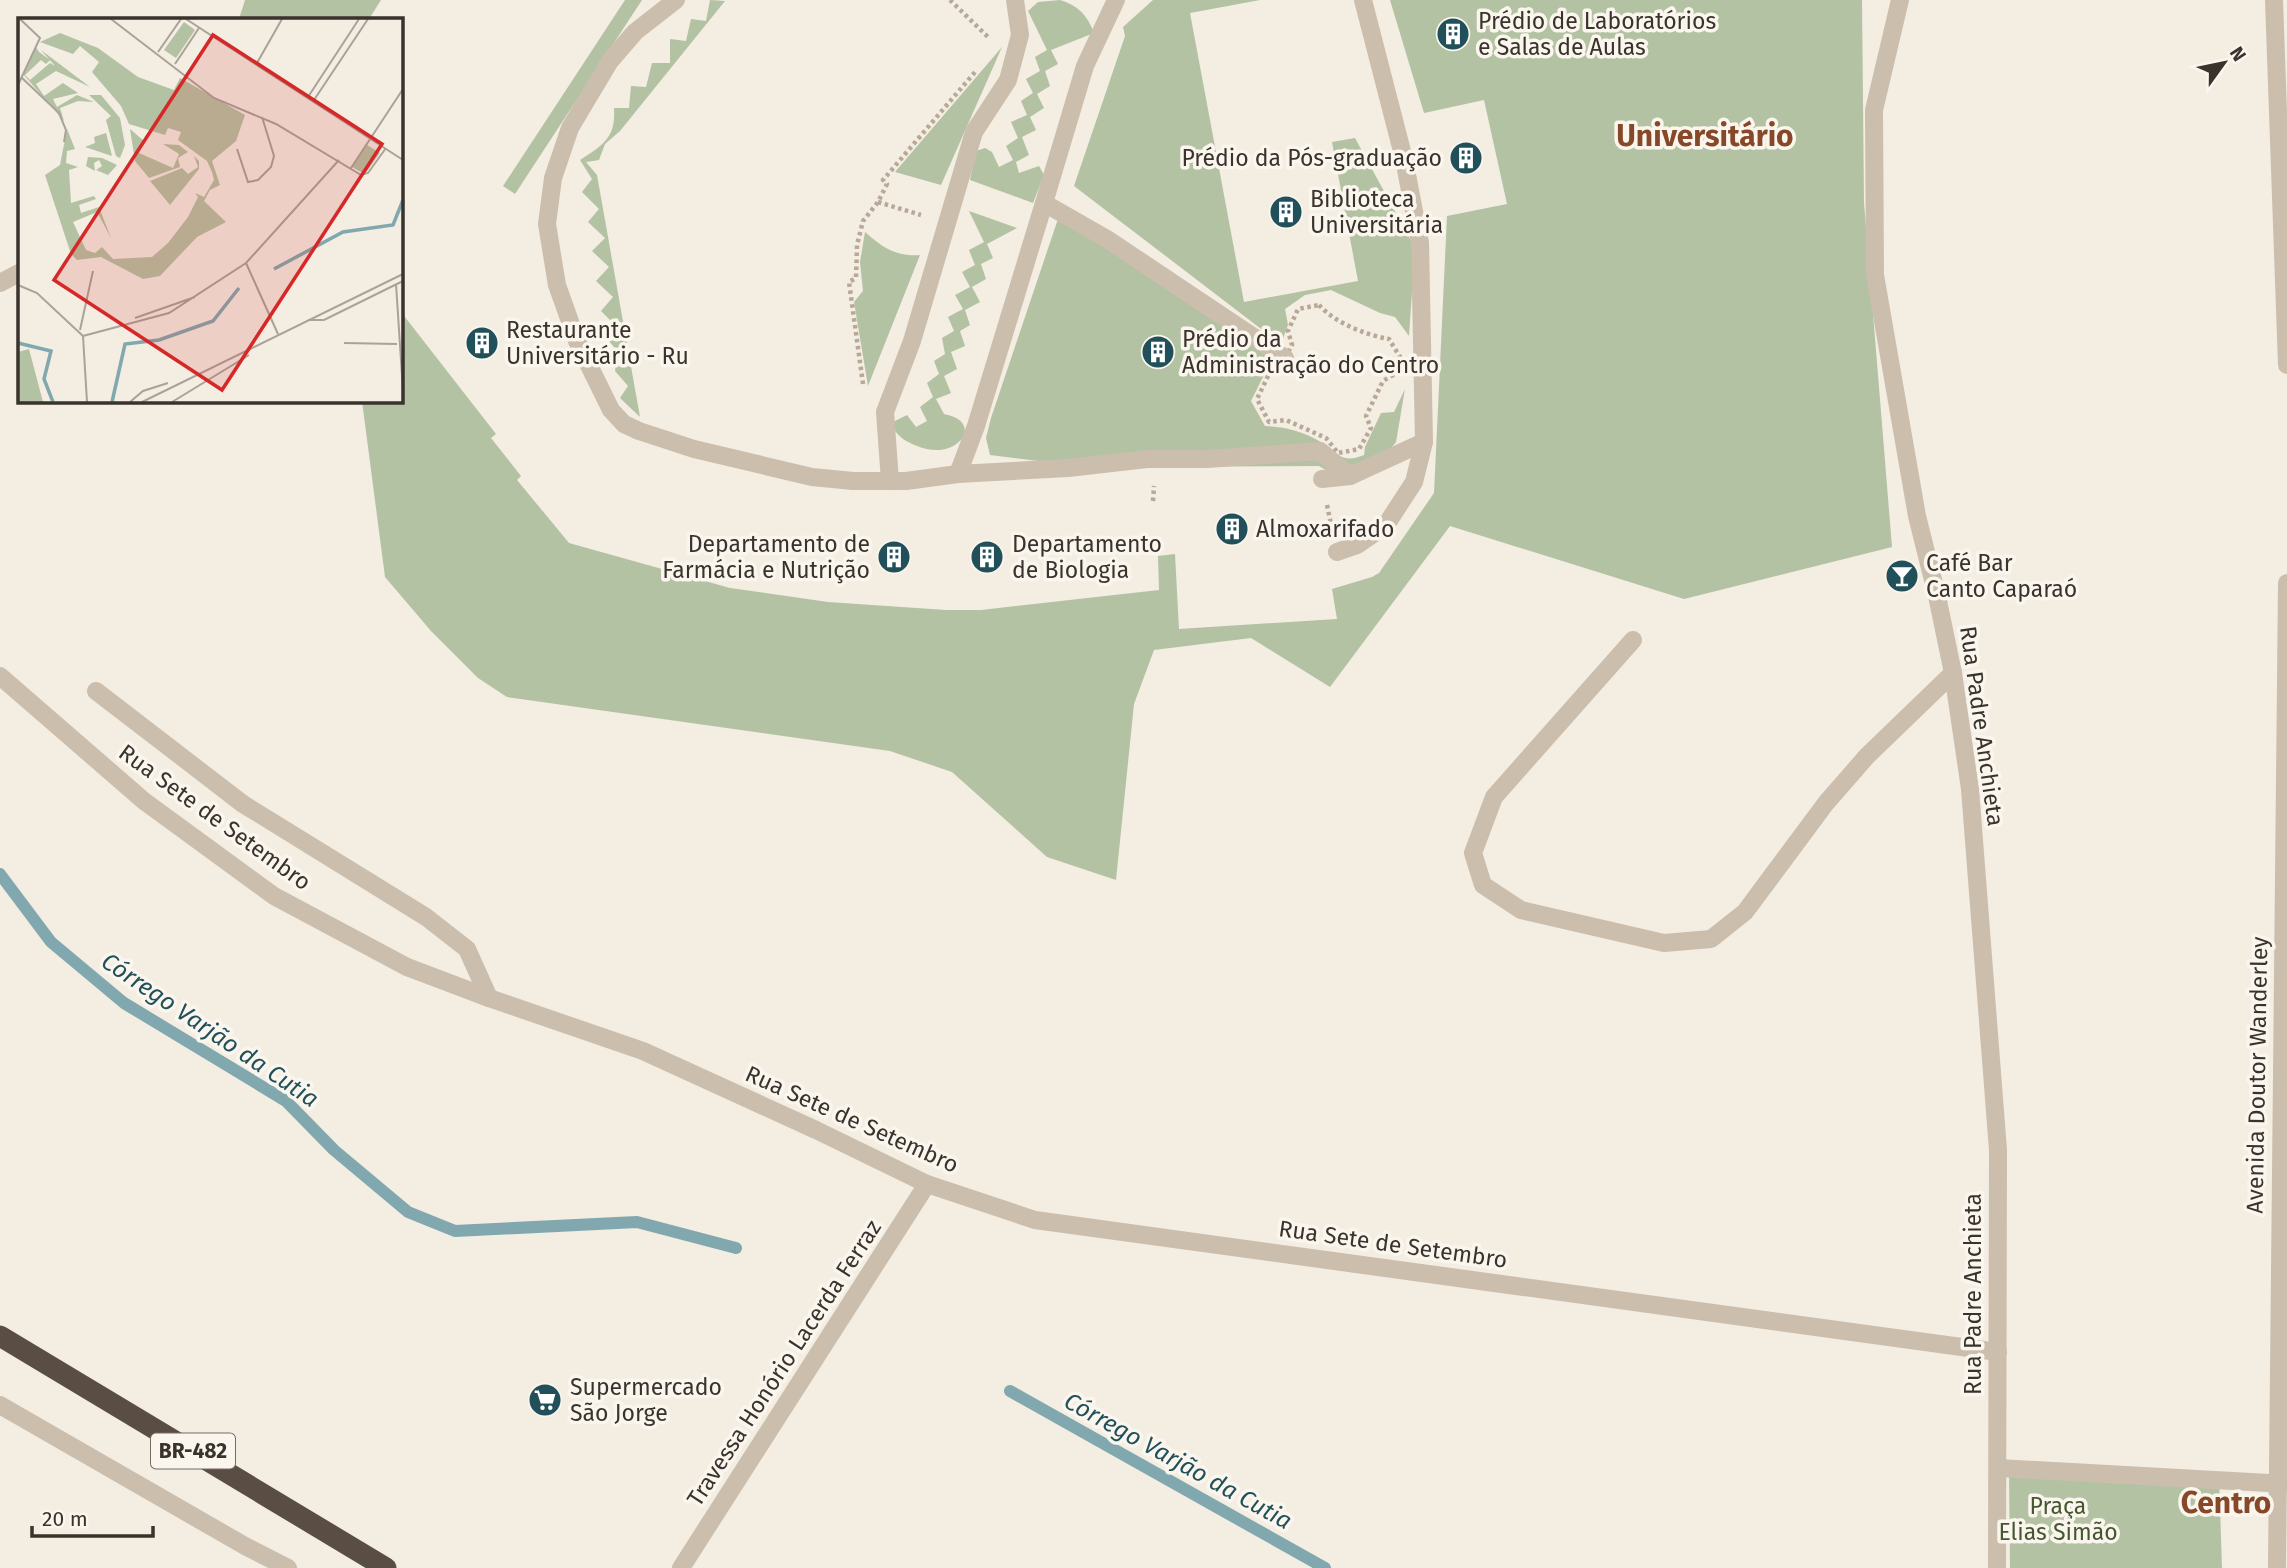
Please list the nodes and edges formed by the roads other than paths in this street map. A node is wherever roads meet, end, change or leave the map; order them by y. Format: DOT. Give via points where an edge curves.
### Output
graph roads {
  1 [pos="676,0"];
  2 [pos="1015,0"];
  3 [pos="1116,0"];
  4 [pos="1363,0"];
  5 [pos="1900,0"];
  6 [pos="2274,0"];
  7 [pos="1044,203"];
  8 [pos="18,274"];
  9 [pos="0,283"];
  10 [pos="1285,358"];
  11 [pos="2287,365"];
  12 [pos="1424,442"];
  13 [pos="958,474"];
  14 [pos="1350,476"];
  15 [pos="1322,479"];
  16 [pos="890,481"];
  17 [pos="1337,552"];
  18 [pos="2287,583"];
  19 [pos="1633,640"];
  20 [pos="1953,673"];
  21 [pos="0,676"];
  22 [pos="96,691"];
  23 [pos="2286,886"];
  24 [pos="2285,937"];
  25 [pos="489,998"];
  26 [pos="927,1184"];
  27 [pos="0,1336"];
  28 [pos="1998,1352"];
  29 [pos="0,1405"];
  30 [pos="1997,1468"];
  31 [pos="2282,1484"];
  32 [pos="288,1568"];
  33 [pos="386,1568"];
  34 [pos="681,1568"];
  35 [pos="1997,1568"];
  36 [pos="2277,1568"];
  1 -- 16 [label="street" via="635,32 610,61 570,128 553,178 547,224 557,285 577,341 611,410 639,431 812,478"];
  2 -- 16 [label="street" via="1020,35 1008,80 974,132 912,341 885,412"];
  3 -- 7 [label="street" via="1086,66"];
  4 -- 12 [label="street" via="1404,159 1420,243"];
  5 -- 20 [label="street, Rua Padre Anchieta" via="1874,110 1875,275 1917,516"];
  6 -- 11 [label="street"];
  7 -- 10 [label="street" via="1107,239"];
  7 -- 13 [label="street"];
  8 -- 9 [label="street"];
  12 -- 14 [label="street"];
  12 -- 17 [label="street" via="1414,482 1387,525"];
  13 -- 14 [label="street" via="1320,451"];
  13 -- 16 [label="street"];
  14 -- 15 [label="street"];
  18 -- 23 [label="street, Avenida Doutor Wanderley"];
  19 -- 20 [label="street" via="1493,797 1473,853 1483,885 1521,910 1664,943 1711,939 1745,912 1826,803 1867,756"];
  20 -- 28 [label="street, Rua Padre Anchieta" via="1970,789 1998,1150"];
  21 -- 25 [label="street, Rua Sete de Setembro" via="144,801 274,896 407,967"];
  22 -- 25 [label="street" via="243,804 437,925 467,949"];
  23 -- 24 [label="street, Avenida Doutor Wanderley"];
  24 -- 31 [label="street, Avenida Doutor Wanderley"];
  25 -- 26 [label="street, Rua Sete de Setembro" via="643,1051"];
  26 -- 28 [label="street, Rua Sete de Setembro" via="1035,1220"];
  26 -- 34 [label="street, Travessa Honório Lacerda Ferraz"];
  27 -- 33 [label="highway, BR-482"];
  28 -- 30 [label="street, Rua Padre Anchieta"];
  29 -- 32 [label="street"];
  30 -- 31 [label="street"];
  30 -- 35 [label="street"];
  31 -- 36 [label="street, Avenida Doutor Wanderley"];
}
